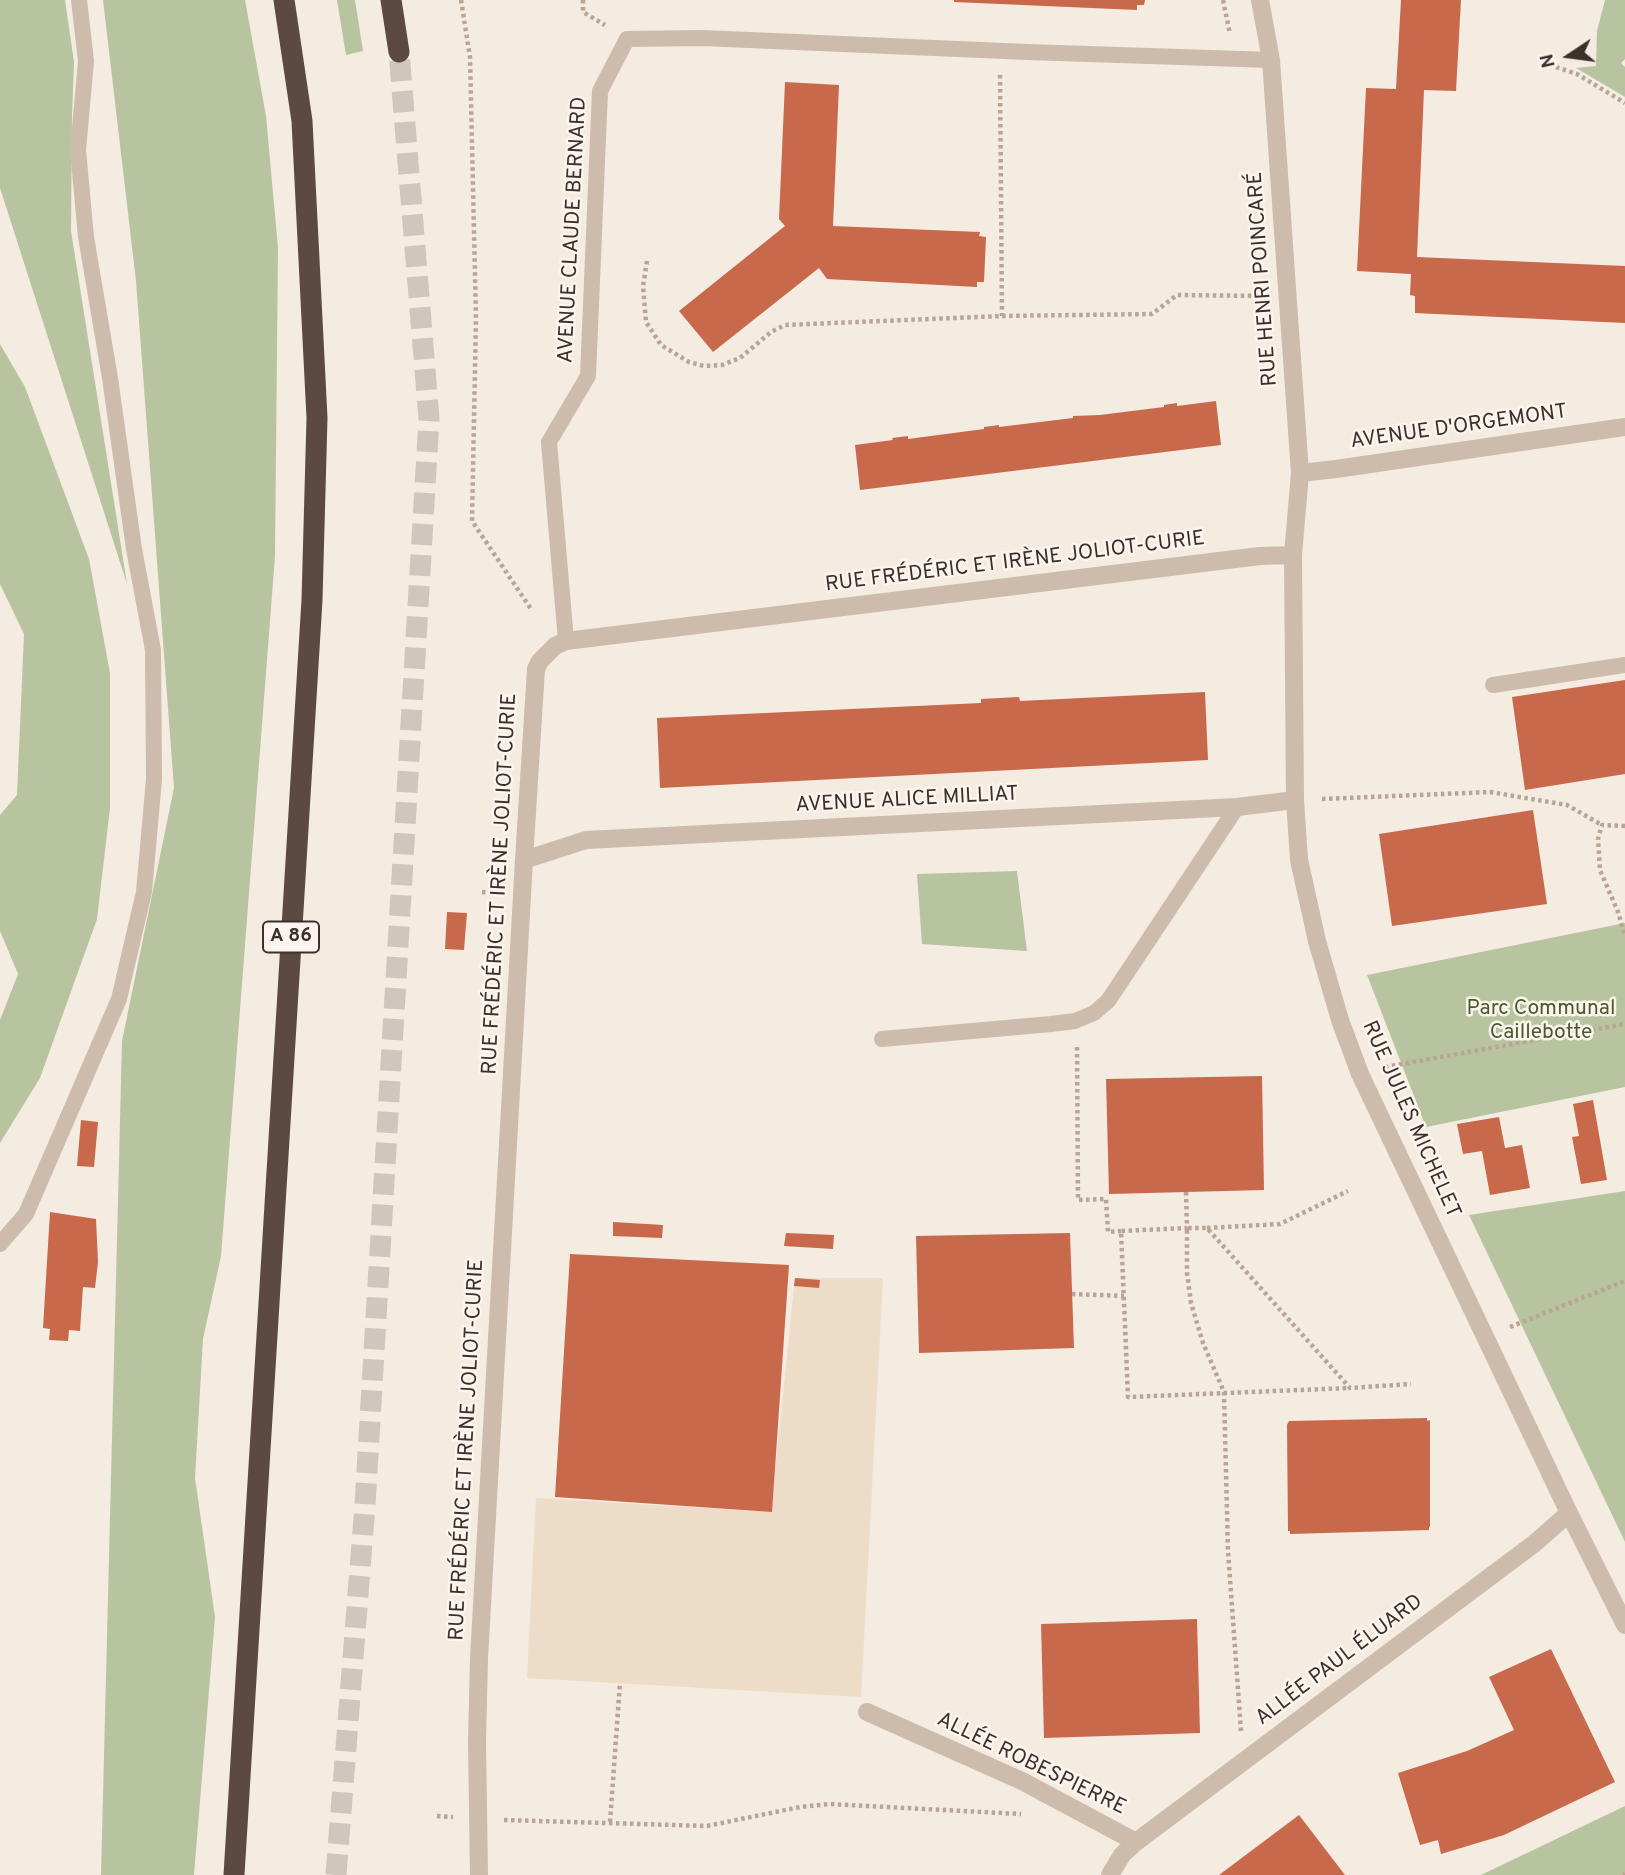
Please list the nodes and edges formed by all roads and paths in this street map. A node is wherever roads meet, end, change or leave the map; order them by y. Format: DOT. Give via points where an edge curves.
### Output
graph roads {
  1 [pos="79,0"];
  2 [pos="284,0"];
  3 [pos="390,0"];
  4 [pos="461,0"];
  5 [pos="583,0"];
  6 [pos="1260,0"];
  7 [pos="627,39"];
  8 [pos="1000,50"];
  9 [pos="399,52"];
  10 [pos="1271,60"];
  11 [pos="1556,66"];
  12 [pos="1625,103"];
  13 [pos="646,261"];
  14 [pos="1288,297"];
  15 [pos="1002,316"];
  16 [pos="1625,426"];
  17 [pos="1300,473"];
  18 [pos="1293,555"];
  19 [pos="531,609"];
  20 [pos="566,641"];
  21 [pos="1625,664"];
  22 [pos="1493,685"];
  23 [pos="1294,800"];
  24 [pos="1237,807"];
  25 [pos="1602,825"];
  26 [pos="1625,826"];
  27 [pos="524,860"];
  28 [pos="1625,936"];
  29 [pos="1074,1021"];
  30 [pos="1625,1024"];
  31 [pos="882,1039"];
  32 [pos="1360,1074"];
  33 [pos="1348,1191"];
  34 [pos="1186,1192"];
  35 [pos="1187,1228"];
  36 [pos="1206,1228"];
  37 [pos="1121,1231"];
  38 [pos="0,1244"];
  39 [pos="1625,1281"];
  40 [pos="1072,1294"];
  41 [pos="1124,1296"];
  42 [pos="1487,1339"];
  43 [pos="1411,1384"];
  44 [pos="1350,1388"];
  45 [pos="1224,1392"];
  46 [pos="1569,1513"];
  47 [pos="1625,1625"];
  48 [pos="620,1683"];
  49 [pos="867,1713"];
  50 [pos="1243,1762"];
  51 [pos="1022,1781"];
  52 [pos="437,1816"];
  53 [pos="478,1819"];
  54 [pos="610,1822"];
  55 [pos="1136,1842"];
  56 [pos="234,1875"];
  57 [pos="479,1875"];
  58 [pos="1110,1875"];
  1 -- 38 [label="lane" via="86,61 78,150 81,187 153,650 154,779 144,892 119,999 26,1214"];
  2 -- 56 [label="highway, A 86" via="301,112 317,418 312,600"];
  3 -- 9 [label="highway"];
  4 -- 19 [label="path" via="470,57 476,318 472,520"];
  5 -- 7 [label="path" via="583,12"];
  6 -- 10 [label="street, RUE HENRI POINCARÉ"];
  7 -- 8 [label="lane"];
  7 -- 20 [label="lane, AVENUE CLAUDE BERNARD" via="600,91 589,376 549,442"];
  8 -- 10 [label="lane"];
  8 -- 15 [label="path"];
  10 -- 14 [label="street, RUE HENRI POINCARÉ"];
  11 -- 12 [label="path"];
  13 -- 15 [label="path" via="646,322 661,345 704,366 740,358 785,325"];
  14 -- 15 [label="path" via="1177,295 1152,314"];
  14 -- 17 [label="street, RUE HENRI POINCARÉ"];
  16 -- 17 [label="street, AVENUE D'ORGEMONT"];
  17 -- 18 [label="street, RUE HENRI POINCARÉ"];
  18 -- 20 [label="street, RUE FRÉDÉRIC ET IRÈNE JOLIOT-CURIE"];
  18 -- 23 [label="street, RUE JULES MICHELET"];
  20 -- 27 [label="street, RUE FRÉDÉRIC ET IRÈNE JOLIOT-CURIE" via="546,653 536,669"];
  21 -- 22 [label="lane"];
  23 -- 24 [label="street, AVENUE ALICE MILLIAT"];
  23 -- 25 [label="path" via="1490,792 1567,805"];
  23 -- 32 [label="street, RUE JULES MICHELET" via="1299,860 1317,941"];
  24 -- 27 [label="street, AVENUE ALICE MILLIAT" via="586,840"];
  24 -- 29 [label="lane" via="1108,1001"];
  25 -- 26 [label="path"];
  25 -- 28 [label="path" via="1600,870"];
  27 -- 53 [label="street, RUE FRÉDÉRIC ET IRÈNE JOLIOT-CURIE" via="479,1658"];
  29 -- 31 [label="lane"];
  29 -- 37 [label="path" via="1078,1200 1106,1199 1108,1232"];
  30 -- 32 [label="path"];
  32 -- 42 [label="street, RUE JULES MICHELET"];
  33 -- 36 [label="path" via="1280,1224"];
  34 -- 35 [label="path"];
  35 -- 36 [label="path"];
  35 -- 37 [label="path"];
  35 -- 45 [label="path" via="1191,1303"];
  36 -- 44 [label="path"];
  37 -- 41 [label="path"];
  39 -- 42 [label="path"];
  40 -- 41 [label="path"];
  41 -- 45 [label="path" via="1128,1396"];
  42 -- 46 [label="street, RUE JULES MICHELET"];
  43 -- 44 [label="path"];
  44 -- 45 [label="path"];
  45 -- 50 [label="path" via="1228,1551"];
  46 -- 47 [label="street, RUE JULES MICHELET"];
  46 -- 50 [label="street, ALLÉE PAUL ÉLUARD"];
  48 -- 54 [label="path"];
  49 -- 51 [label="street, ALLÉE ROBESPIERRE"];
  50 -- 55 [label="street, ALLÉE PAUL ÉLUARD"];
  51 -- 54 [label="path" via="1021,1814 829,1804 707,1826"];
  51 -- 55 [label="street, ALLÉE ROBESPIERRE"];
  52 -- 53 [label="path"];
  53 -- 54 [label="path"];
  53 -- 57 [label="street, RUE FRÉDÉRIC ET IRÈNE JOLIOT-CURIE"];
  55 -- 58 [label="street, ALLÉE ROBESPIERRE"];
}
